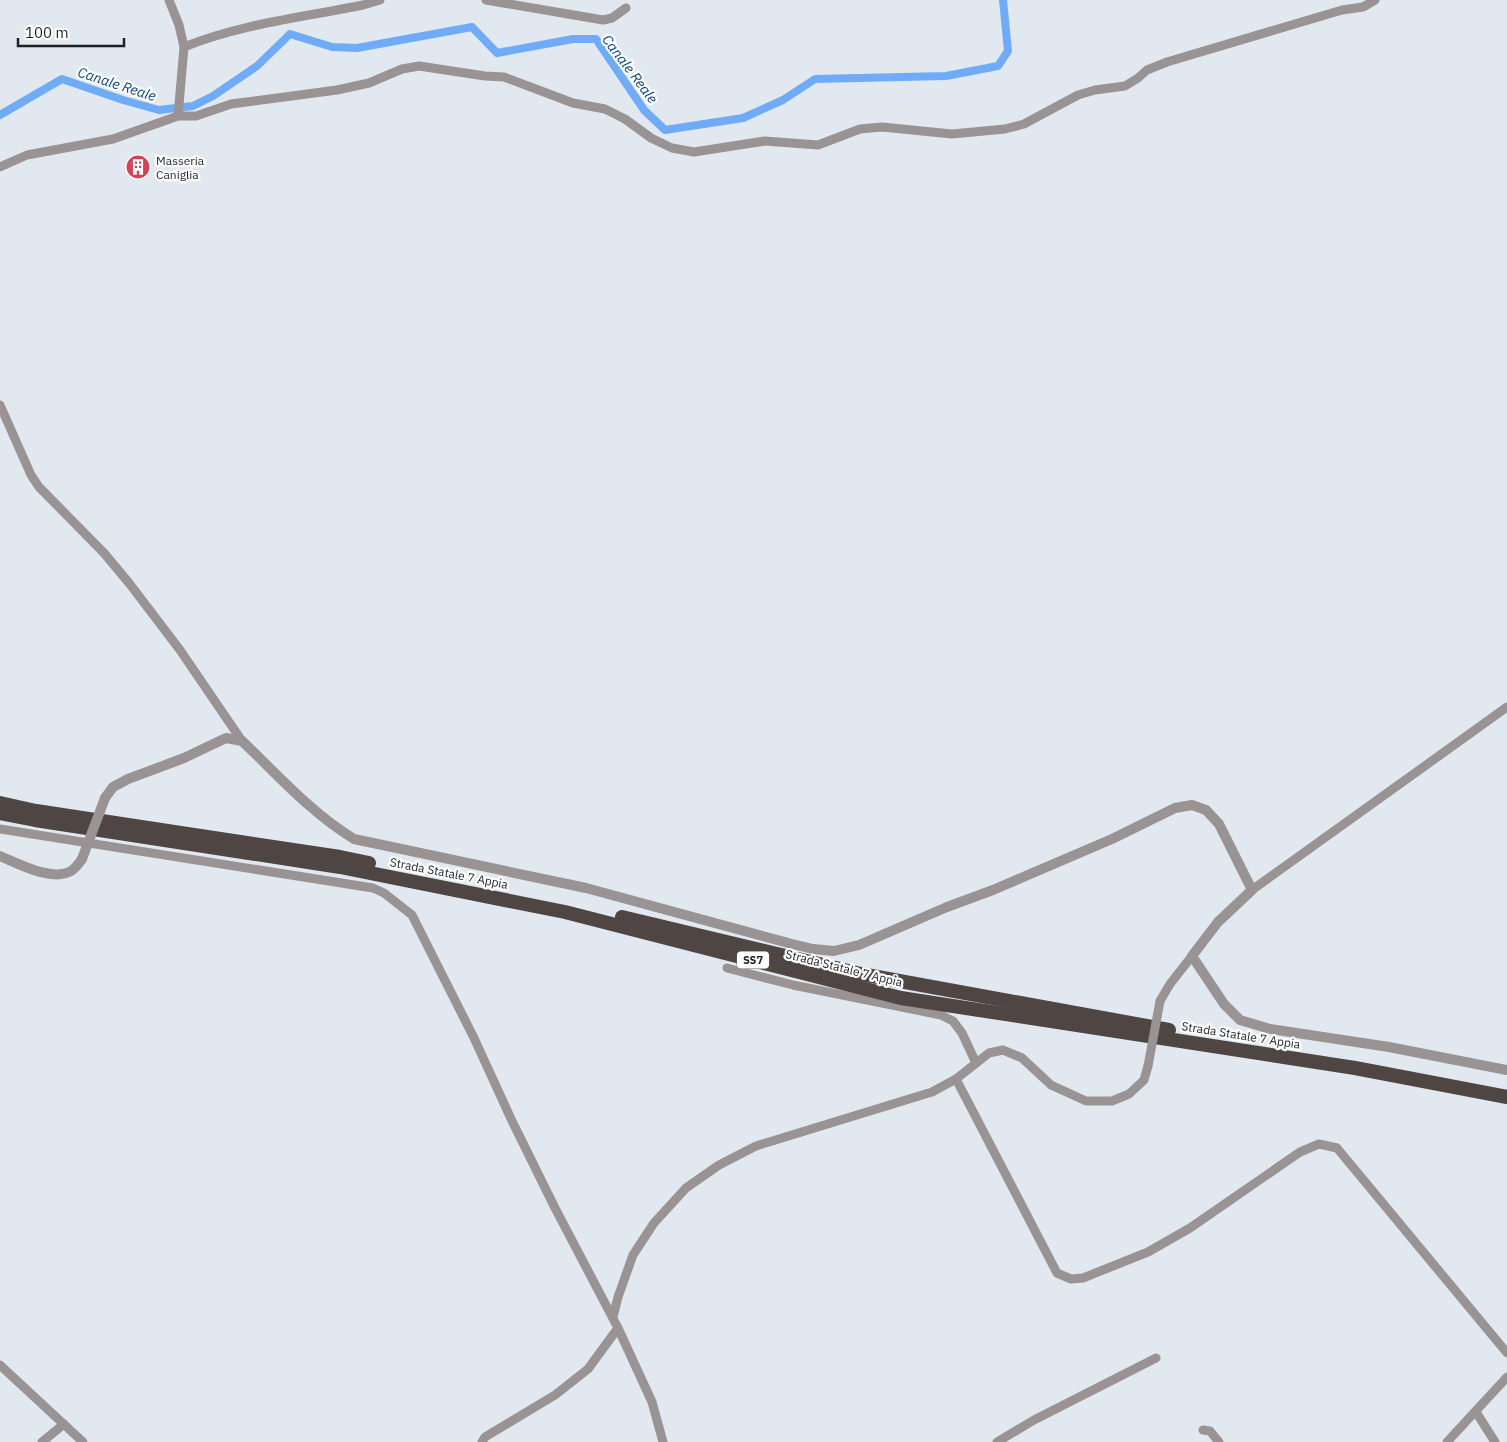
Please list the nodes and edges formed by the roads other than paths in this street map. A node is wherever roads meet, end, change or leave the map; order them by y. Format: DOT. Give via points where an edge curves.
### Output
graph roads {
  1 [pos="169,0"];
  2 [pos="380,0"];
  3 [pos="486,0"];
  4 [pos="1374,0"];
  5 [pos="626,8"];
  6 [pos="184,47"];
  7 [pos="178,116"];
  8 [pos="0,166"];
  9 [pos="0,405"];
  10 [pos="1507,707"];
  11 [pos="242,741"];
  12 [pos="0,803"];
  13 [pos="0,813"];
  14 [pos="0,829"];
  15 [pos="0,856"];
  16 [pos="1252,890"];
  17 [pos="1192,956"];
  18 [pos="727,968"];
  19 [pos="976,1063"];
  20 [pos="1507,1070"];
  21 [pos="956,1079"];
  22 [pos="1507,1088"];
  23 [pos="1507,1097"];
  24 [pos="613,1317"];
  25 [pos="618,1328"];
  26 [pos="1507,1353"];
  27 [pos="1156,1358"];
  28 [pos="0,1365"];
  29 [pos="1507,1377"];
  30 [pos="1476,1412"];
  31 [pos="64,1424"];
  32 [pos="1203,1430"];
  33 [pos="42,1442"];
  34 [pos="83,1442"];
  35 [pos="482,1442"];
  36 [pos="663,1442"];
  37 [pos="997,1442"];
  38 [pos="1219,1442"];
  39 [pos="1447,1442"];
  40 [pos="1495,1442"];
  1 -- 6 [label="street"];
  2 -- 6 [label="street" via="251,27"];
  3 -- 5 [label="street" via="603,20"];
  4 -- 7 [label="street" via="1363,7 1342,10 1167,62 1147,70 1125,86 1078,96 1024,124 1005,129 952,134 882,127 860,129 818,144 765,141 694,152 672,148 651,138 605,109 573,103 504,76 419,66 337,90 231,104 196,116"];
  6 -- 7 [label="street"];
  7 -- 8 [label="street" via="113,140 27,155"];
  9 -- 11 [label="street" via="39,487 129,583 180,650"];
  10 -- 16 [label="street"];
  11 -- 15 [label="street, bridge" via="226,738 113,787 105,798 82,859 73,870 53,875"];
  11 -- 16 [label="street" via="319,814 354,839 586,888 813,949 834,951 859,946 1112,839 1175,808 1192,805 1206,810 1219,824"];
  12 -- 22 [label="highway, Strada Statale 7 Appia / SS7" via="340,857 567,904 860,974 1147,1026 1357,1059"];
  13 -- 23 [label="highway, Strada Statale 7 Appia / SS7" via="340,867 565,912 902,998 1345,1067"];
  14 -- 24 [label="street" via="384,892 412,915 555,1208"];
  16 -- 17 [label="street" via="1218,922"];
  17 -- 19 [label="street, bridge" via="1160,1001 1144,1080 1129,1094 1112,1101 1086,1101 1051,1085 1022,1058 1003,1050 989,1053"];
  17 -- 20 [label="street" via="1224,1004 1240,1020"];
  18 -- 19 [label="street" via="941,1015 953,1021 962,1033"];
  19 -- 21 [label="street"];
  21 -- 24 [label="street" via="932,1092 756,1146 719,1164 686,1188 654,1223 633,1255"];
  21 -- 26 [label="street" via="1057,1273 1070,1279 1083,1278 1148,1252 1190,1228 1300,1152 1319,1144 1337,1148"];
  24 -- 25 [label="street"];
  25 -- 35 [label="street" via="588,1369 555,1395 485,1437"];
  25 -- 36 [label="street" via="652,1402"];
  27 -- 37 [label="street"];
  28 -- 31 [label="street"];
  29 -- 30 [label="street"];
  30 -- 39 [label="street"];
  30 -- 40 [label="street"];
  31 -- 33 [label="street"];
  31 -- 34 [label="street"];
  32 -- 38 [label="street" via="1210,1432"];
}
